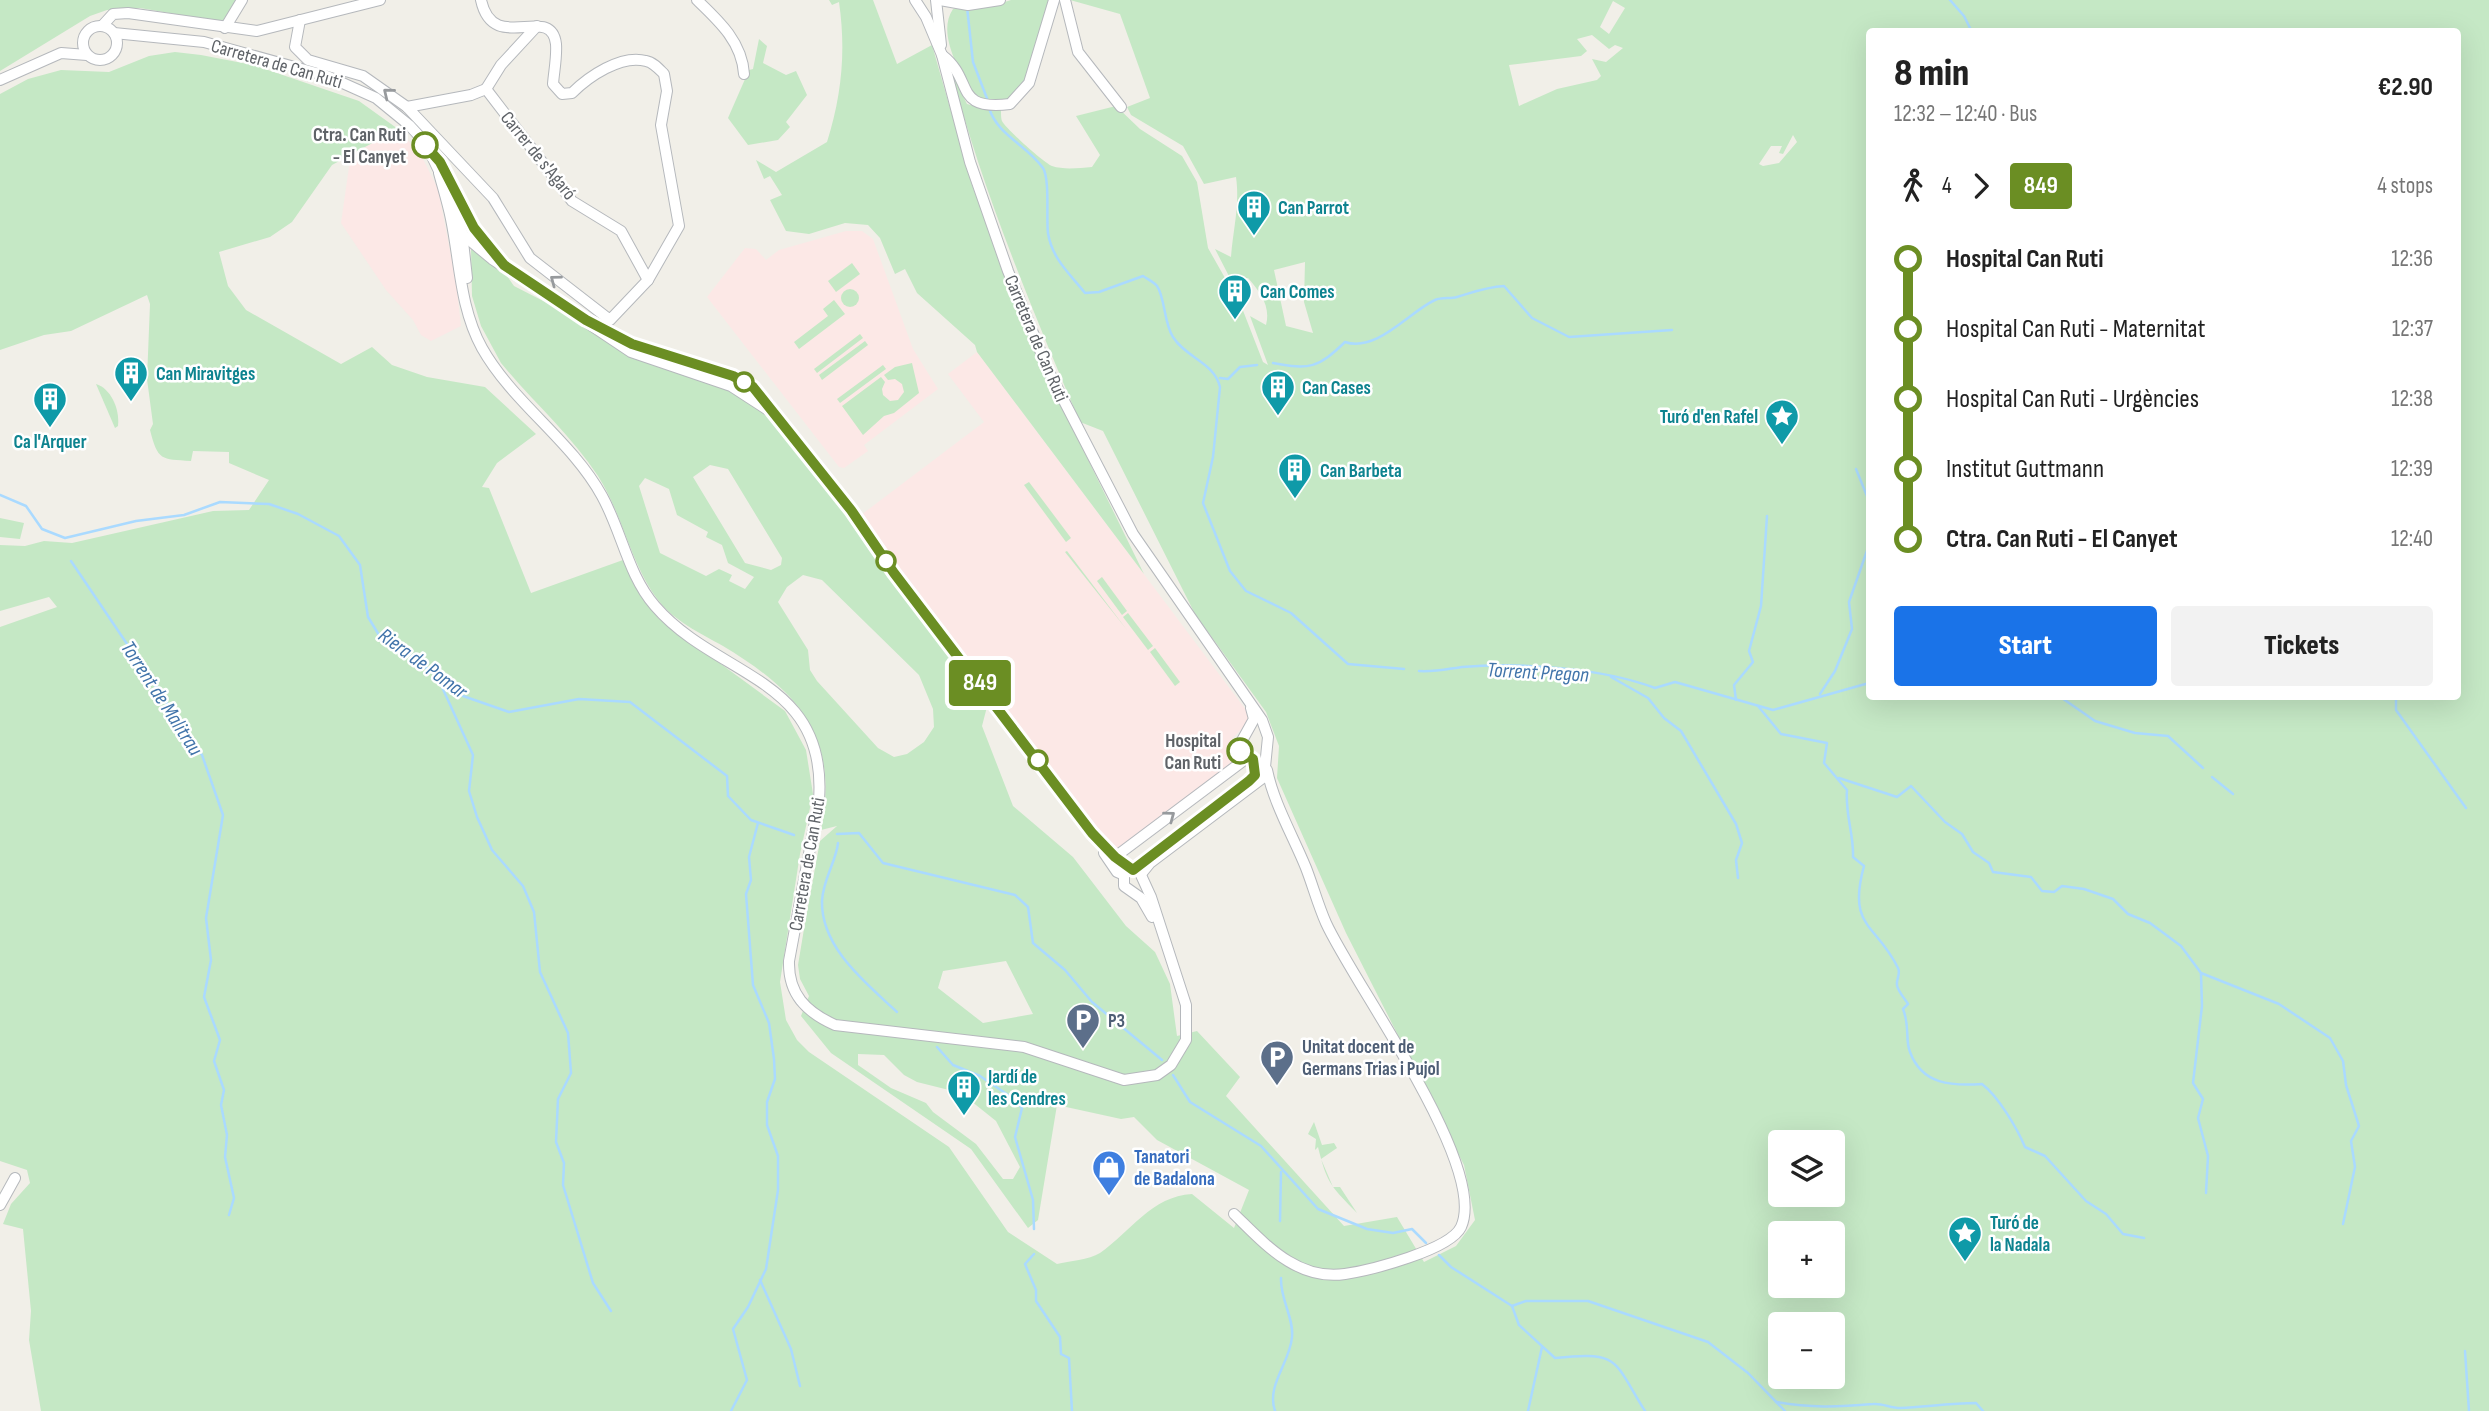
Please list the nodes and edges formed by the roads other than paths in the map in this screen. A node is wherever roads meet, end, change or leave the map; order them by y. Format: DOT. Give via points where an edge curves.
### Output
graph roads {
  1 [pos="242,0"];
  2 [pos="380,0"];
  3 [pos="481,0"];
  4 [pos="697,0"];
  5 [pos="915,0"];
  6 [pos="936,0"];
  7 [pos="974,0"];
  8 [pos="1054,0"];
  9 [pos="1065,0"];
  10 [pos="995,1"];
  11 [pos="957,2"];
  12 [pos="300,20"];
  13 [pos="928,21"];
  14 [pos="537,26"];
  15 [pos="941,26"];
  16 [pos="225,28"];
  17 [pos="109,30"];
  18 [pos="144,36"];
  19 [pos="83,39"];
  20 [pos="116,47"];
  21 [pos="61,53"];
  22 [pos="87,55"];
  23 [pos="942,55"];
  24 [pos="744,74"];
  25 [pos="0,80"];
  26 [pos="486,89"];
  27 [pos="407,107"];
  28 [pos="1121,107"];
  29 [pos="428,148"];
  30 [pos="439,173"];
  31 [pos="453,187"];
  32 [pos="462,234"];
  33 [pos="504,265"];
  34 [pos="648,280"];
  35 [pos="586,320"];
  36 [pos="475,329"];
  37 [pos="626,349"];
  38 [pos="663,356"];
  39 [pos="686,372"];
  40 [pos="730,376"];
  41 [pos="751,397"];
  42 [pos="778,419"];
  43 [pos="1250,705"];
  44 [pos="1244,734"];
  45 [pos="1266,746"];
  46 [pos="1259,769"];
  47 [pos="1092,833"];
  48 [pos="1115,857"];
  49 [pos="1137,873"];
  50 [pos="1133,891"];
  51 [pos="1163,934"];
  52 [pos="15,1178"];
  53 [pos="0,1205"];
  54 [pos="1234,1214"];
  1 -- 16 [label="street"];
  2 -- 12 [label="street"];
  3 -- 14 [label="street" via="492,24"];
  4 -- 24 [label="street" via="738,48"];
  5 -- 13 [label="street, Carretera de Can Ruti"];
  6 -- 11 [label="street"];
  6 -- 13 [label="street" via="926,7"];
  6 -- 15 [label="street, Carretera de Can Ruti"];
  7 -- 11 [label="street"];
  8 -- 23 [label="street" via="1029,83 1010,104 989,106 967,94 952,63"];
  9 -- 28 [label="street" via="1078,51"];
  10 -- 11 [label="street"];
  11 -- 15 [label="street"];
  12 -- 16 [label="street" via="257,31"];
  27 -- 12 [label="street, one-way" via="363,76 303,57 295,41"];
  13 -- 23 [label="street, Carretera de Can Ruti"];
  14 -- 26 [label="street"];
  14 -- 34 [label="street" via="550,32 556,42 553,84 562,93 572,93 591,75 634,59 649,61 664,74 667,91 661,125 679,226"];
  15 -- 23 [label="street, Carretera de Can Ruti"];
  16 -- 17 [label="street" via="123,13 113,14"];
  17 -- 18 [label="street, Carretera de Can Ruti"];
  17 -- 19 [label="street" via="88,30"];
  17 -- 20 [label="street"];
  18 -- 20 [label="street, Carretera de Can Ruti"];
  18 -- 29 [label="street, Carretera de Can Ruti" via="204,42 336,79 391,109"];
  19 -- 21 [label="street"];
  19 -- 22 [label="street"];
  20 -- 22 [label="street" via="104,60"];
  21 -- 22 [label="street"];
  21 -- 25 [label="street"];
  23 -- 43 [label="street, Carretera de Can Ruti" via="970,162 1048,370 1133,534"];
  26 -- 27 [label="street"];
  26 -- 34 [label="street, Carrer de s'Agaró" via="572,201 621,231"];
  34 -- 27 [label="street, one-way" via="610,320 536,264 493,198"];
  29 -- 30 [label="street, Carretera de Can Ruti"];
  29 -- 31 [label="street, Carretera de Can Ruti"];
  30 -- 32 [label="street, Carretera de Can Ruti"];
  30 -- 36 [label="street, Carretera de Can Ruti" via="469,320"];
  31 -- 32 [label="street, Carretera de Can Ruti"];
  31 -- 33 [label="street" via="474,228"];
  32 -- 33 [label="street"];
  32 -- 36 [label="street, Carretera de Can Ruti"];
  33 -- 35 [label="street"];
  35 -- 37 [label="street"];
  35 -- 38 [label="street"];
  36 -- 51 [label="street, Carretera de Can Ruti" via="500,373 578,460 603,497 639,585 655,606 674,625 774,689 811,737 820,774 819,800 789,961 791,982 801,1003 835,1025 1024,1046 1108,1076 1138,1080 1171,1065 1186,1040 1186,1005"];
  37 -- 38 [label="street"];
  37 -- 39 [label="street"];
  38 -- 40 [label="street"];
  39 -- 40 [label="street"];
  39 -- 41 [label="street"];
  40 -- 41 [label="street"];
  40 -- 42 [label="street" via="753,387"];
  41 -- 42 [label="street"];
  42 -- 47 [label="street"];
  43 -- 44 [label="street" via="1254,719"];
  43 -- 45 [label="street, Carretera de Can Ruti" via="1267,729"];
  44 -- 45 [label="street" via="1254,731"];
  44 -- 46 [label="street" via="1238,746"];
  45 -- 46 [label="street"];
  48 -- 46 [label="street, one-way"];
  46 -- 49 [label="street"];
  46 -- 54 [label="street" via="1326,923 1442,1127 1460,1172 1466,1208 1458,1231 1435,1247 1345,1274 1321,1275 1290,1263"];
  47 -- 48 [label="street"];
  47 -- 49 [label="street" via="1117,872"];
  48 -- 49 [label="street"];
  49 -- 50 [label="street"];
  49 -- 50 [label="street, Carretera de Can Ruti" via="1124,886"];
  49 -- 51 [label="street, Carretera de Can Ruti"];
  50 -- 51 [label="street, Carretera de Can Ruti"];
  52 -- 53 [label="street"];
}
